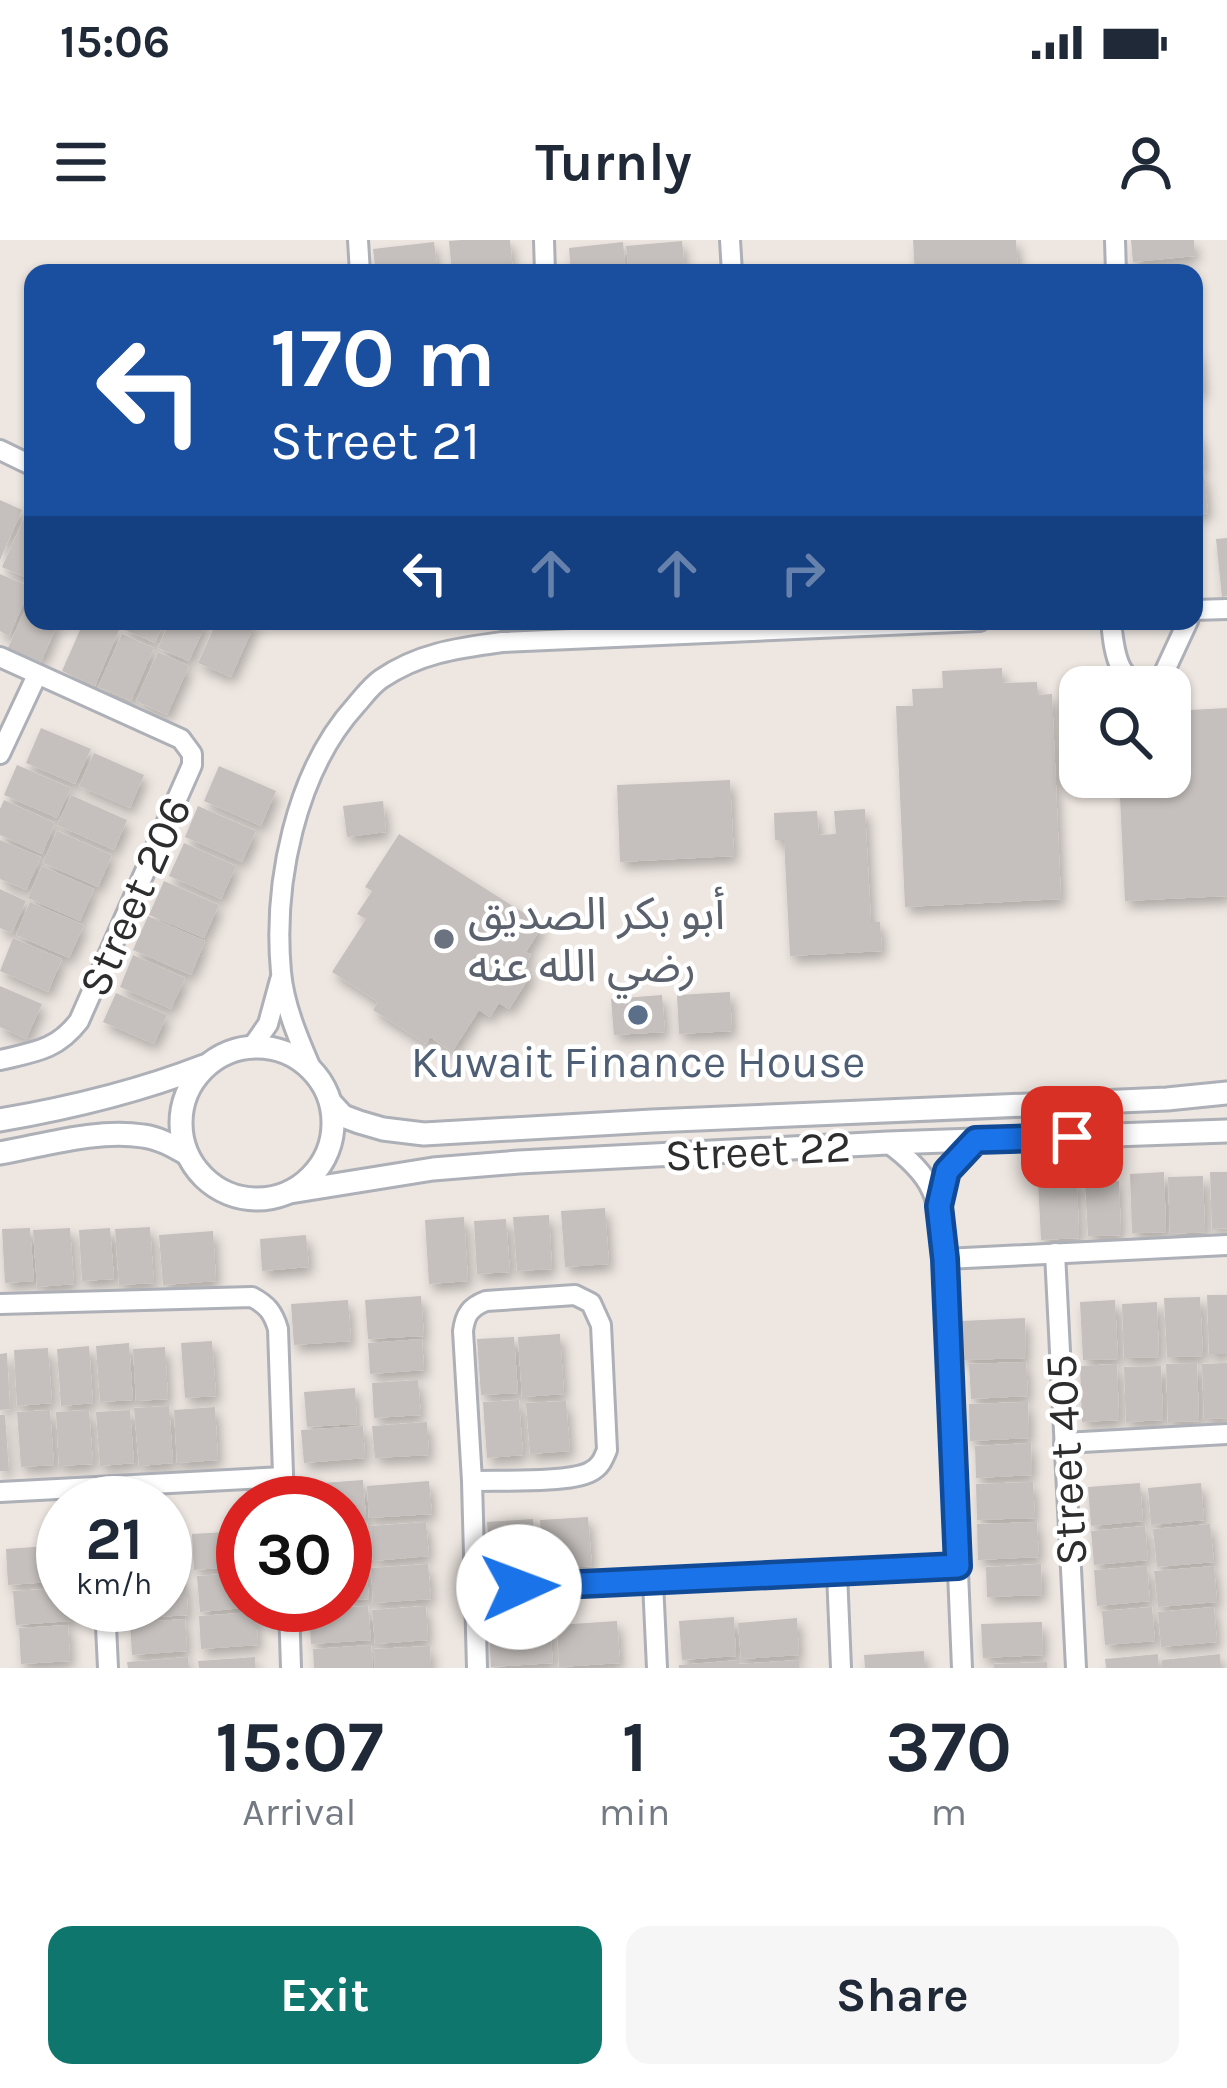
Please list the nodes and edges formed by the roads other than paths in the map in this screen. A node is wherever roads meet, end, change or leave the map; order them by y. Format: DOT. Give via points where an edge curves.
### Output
graph roads {
  1 [pos="775,630"];
  2 [pos="1112,630"];
  3 [pos="1185,630"];
  4 [pos="0,657"];
  5 [pos="37,675"];
  6 [pos="0,754"];
  7 [pos="281,975"];
  8 [pos="252,1047"];
  9 [pos="0,1060"];
  10 [pos="210,1064"];
  11 [pos="311,1068"];
  12 [pos="1227,1093"];
  13 [pos="332,1104"];
  14 [pos="0,1120"];
  15 [pos="1227,1131"];
  16 [pos="976,1140"];
  17 [pos="889,1143"];
  18 [pos="0,1153"];
  19 [pos="187,1154"];
  20 [pos="290,1192"];
  21 [pos="939,1206"];
  22 [pos="1227,1245"];
  23 [pos="1055,1253"];
  24 [pos="945,1259"];
  25 [pos="0,1304"];
  26 [pos="1227,1434"];
  27 [pos="1064,1443"];
  28 [pos="283,1476"];
  29 [pos="472,1481"];
  30 [pos="0,1492"];
  31 [pos="36,1493"];
  32 [pos="958,1566"];
  33 [pos="837,1573"];
  34 [pos="653,1582"];
  35 [pos="475,1589"];
  36 [pos="106,1632"];
  37 [pos="290,1632"];
  38 [pos="108,1668"];
  39 [pos="291,1668"];
  40 [pos="477,1668"];
  41 [pos="657,1668"];
  42 [pos="841,1668"];
  43 [pos="962,1668"];
  44 [pos="1076,1668"];
  1 -- 7 [label="street" via="447,649 377,682 324,748 304,794 287,848"];
  2 -- 3 [label="street" via="1122,670 1143,685 1158,682"];
  4 -- 5 [label="street, Street 206"];
  5 -- 6 [label="street"];
  5 -- 9 [label="street, Street 206" via="181,740 192,765 79,1021 52,1047"];
  7 -- 8 [label="street" via="268,1024"];
  7 -- 11 [label="street"];
  8 -- 10 [label="street"];
  8 -- 11 [label="street" via="284,1052"];
  10 -- 14 [label="street" via="71,1108"];
  10 -- 19 [label="street" via="183,1105"];
  11 -- 13 [label="street"];
  12 -- 13 [label="street, Street 22" via="424,1134 359,1122"];
  13 -- 20 [label="street" via="327,1156"];
  15 -- 16 [label="street, Street 22"];
  16 -- 17 [label="street, Street 22"];
  16 -- 21 [label="street" via="947,1171"];
  17 -- 20 [label="street, Street 22" via="519,1162"];
  17 -- 21 [label="street" via="927,1178"];
  18 -- 19 [label="street" via="142,1135"];
  19 -- 20 [label="street" via="219,1190 267,1199"];
  21 -- 24 [label="street"];
  22 -- 23 [label="street"];
  23 -- 24 [label="street"];
  23 -- 27 [label="street, Street 405"];
  24 -- 32 [label="street"];
  25 -- 28 [label="street" via="252,1297 265,1304 278,1329"];
  26 -- 27 [label="street"];
  27 -- 44 [label="street, Street 405"];
  29 -- 29 [label="street" via="463,1331 469,1310 486,1301 575,1295 591,1303 602,1325 603,1461 578,1477"];
  29 -- 35 [label="street"];
  30 -- 31 [label="street"];
  32 -- 33 [label="street"];
  32 -- 43 [label="street"];
  33 -- 34 [label="street"];
  33 -- 42 [label="street"];
  34 -- 35 [label="street"];
  34 -- 41 [label="street"];
  35 -- 40 [label="street"];
  36 -- 38 [label="street"];
  37 -- 39 [label="street"];
}
